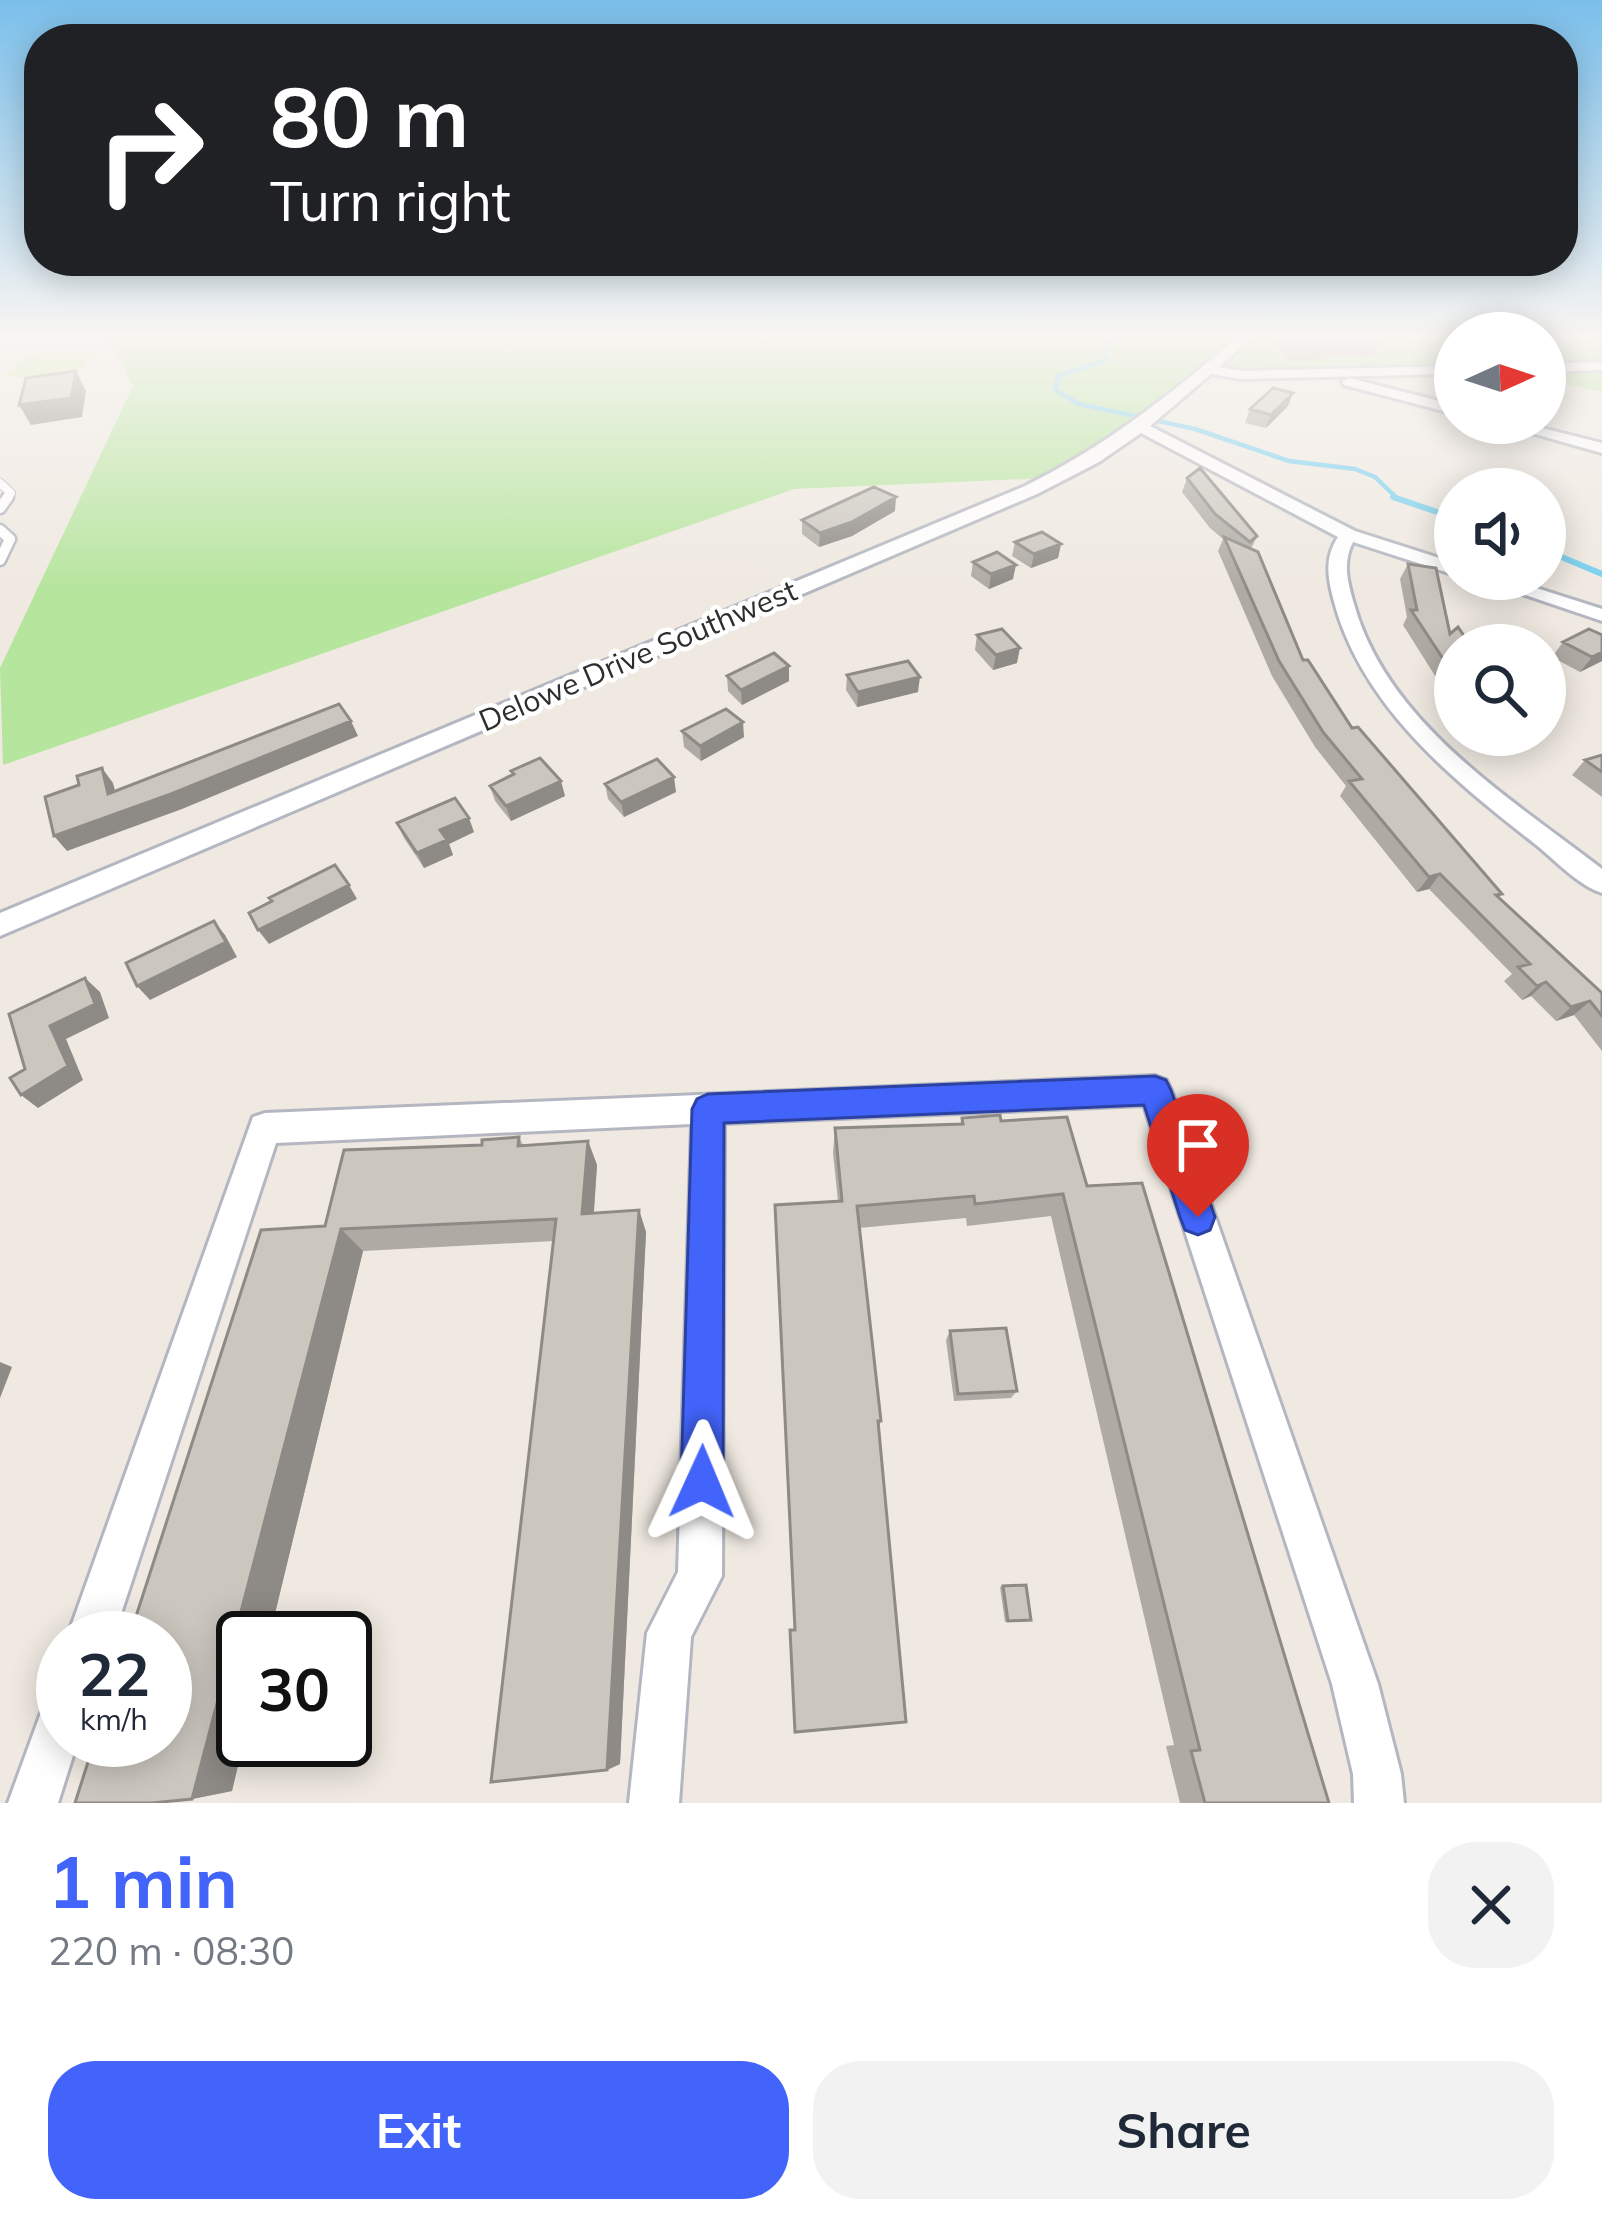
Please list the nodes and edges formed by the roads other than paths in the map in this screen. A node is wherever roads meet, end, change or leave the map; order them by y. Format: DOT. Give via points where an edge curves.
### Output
graph roads {
  1 [pos="1148,421"];
  2 [pos="1140,428"];
  3 [pos="1566,439"];
  4 [pos="1602,448"];
  5 [pos="0,483"];
  6 [pos="0,508"];
  7 [pos="0,530"];
  8 [pos="1349,535"];
  9 [pos="0,560"];
  10 [pos="1434,562"];
  11 [pos="1554,600"];
  12 [pos="1602,615"];
  13 [pos="1602,883"];
  14 [pos="0,926"];
  15 [pos="708,1109"];
  16 [pos="99,1611"];
  17 [pos="45,1767"];
  18 [pos="33,1803"];
  19 [pos="654,1803"];
  20 [pos="1378,1803"];
  1 -- 2 [label="street, Delowe Drive Southwest"];
  2 -- 8 [label="street"];
  2 -- 14 [label="street, Delowe Drive Southwest" via="1031,490"];
  3 -- 4 [label="street"];
  5 -- 6 [label="lane" via="11,493"];
  7 -- 9 [label="lane" via="10,538"];
  8 -- 10 [label="street"];
  8 -- 13 [label="street" via="1335,557 1341,602 1365,656 1414,727"];
  11 -- 12 [label="street"];
  15 -- 16 [label="street" via="265,1128"];
  15 -- 19 [label="street" via="700,1576 669,1633"];
  15 -- 20 [label="street" via="1155,1090 1355,1684"];
  17 -- 18 [label="street"];
}
